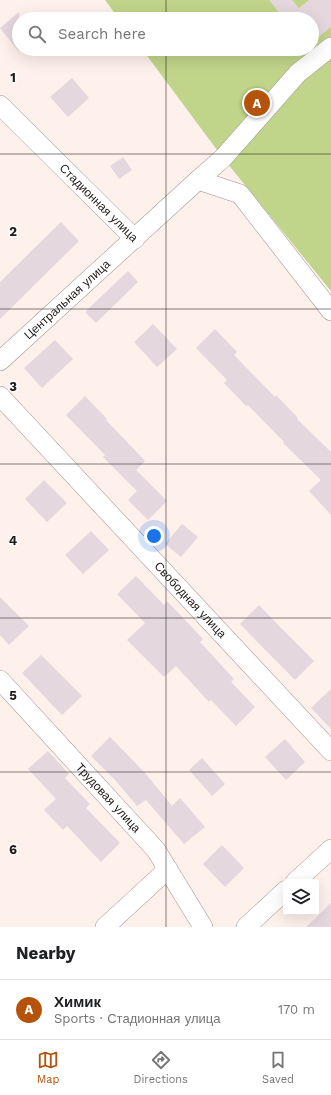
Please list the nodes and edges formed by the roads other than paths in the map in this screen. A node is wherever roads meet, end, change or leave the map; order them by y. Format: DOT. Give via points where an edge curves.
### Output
graph roads {
  1 [pos="331,48"];
  2 [pos="0,105"];
  3 [pos="198,180"];
  4 [pos="134,239"];
  5 [pos="331,311"];
  6 [pos="0,361"];
  7 [pos="0,396"];
  8 [pos="0,680"];
  9 [pos="331,751"];
  10 [pos="331,849"];
  11 [pos="168,870"];
  12 [pos="298,879"];
  13 [pos="283,893"];
  14 [pos="105,927"];
  15 [pos="203,927"];
  16 [pos="246,927"];
  1 -- 3 [label="street, Стадионная улица" via="298,73 223,158"];
  2 -- 4 [label="street, Стадионная улица"];
  3 -- 4 [label="street, Стадионная улица"];
  3 -- 5 [label="street" via="240,194"];
  4 -- 6 [label="street, Центральная улица"];
  7 -- 9 [label="street, Свободная улица"];
  8 -- 11 [label="street, Трудовая улица" via="156,850"];
  10 -- 12 [label="street"];
  11 -- 14 [label="street"];
  11 -- 15 [label="street, Трудовая улица"];
  13 -- 16 [label="street"];
}
